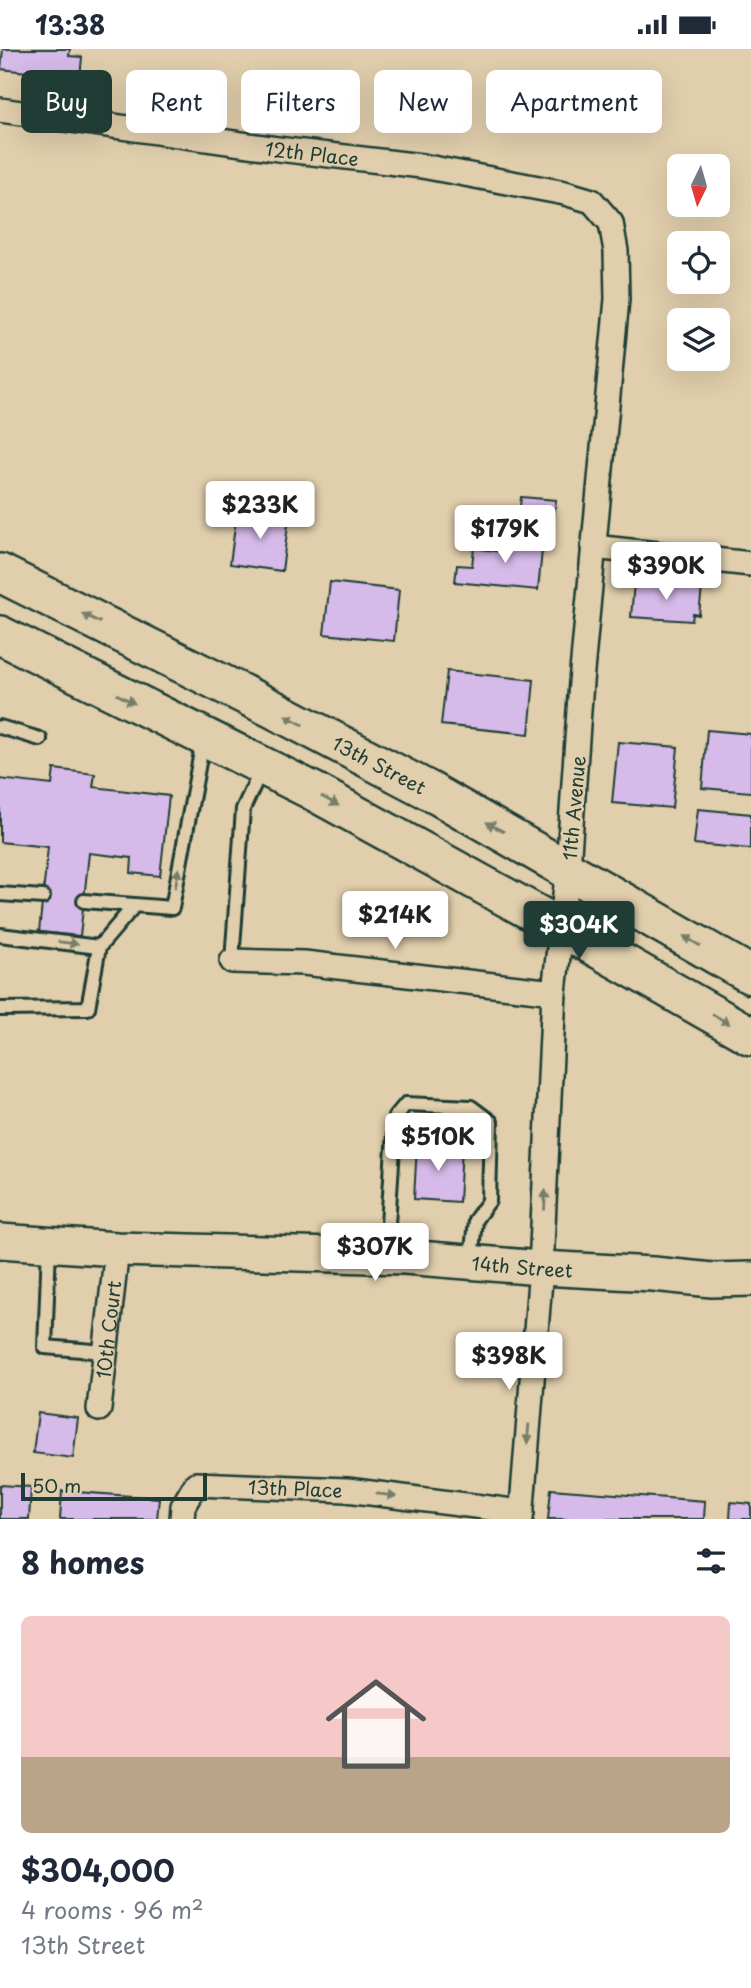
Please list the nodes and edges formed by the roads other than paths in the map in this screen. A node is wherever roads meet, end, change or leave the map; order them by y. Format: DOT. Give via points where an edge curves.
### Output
graph roads {
  1 [pos="0,110"];
  2 [pos="611,223"];
  3 [pos="593,547"];
  4 [pos="751,564"];
  5 [pos="0,573"];
  6 [pos="0,635"];
  7 [pos="0,727"];
  8 [pos="203,737"];
  9 [pos="40,739"];
  10 [pos="263,767"];
  11 [pos="568,867"];
  12 [pos="0,894"];
  13 [pos="43,897"];
  14 [pos="84,901"];
  15 [pos="134,906"];
  16 [pos="559,927"];
  17 [pos="0,935"];
  18 [pos="99,947"];
  19 [pos="232,961"];
  20 [pos="751,975"];
  21 [pos="554,992"];
  22 [pos="0,1009"];
  23 [pos="751,1037"];
  24 [pos="0,1241"];
  25 [pos="50,1244"];
  26 [pos="117,1249"];
  27 [pos="386,1256"];
  28 [pos="471,1262"];
  29 [pos="541,1268"];
  30 [pos="751,1279"];
  31 [pos="105,1352"];
  32 [pos="99,1409"];
  33 [pos="521,1515"];
  34 [pos="182,1519"];
  1 -- 2 [label="street, 12th Place" via="422,166 574,195 592,201"];
  2 -- 3 [label="street, 11th Avenue" via="617,299"];
  3 -- 4 [label="street"];
  3 -- 11 [label="street, 11th Avenue"];
  11 -- 5 [label="main road, 13th Street, one-way" via="274,709"];
  6 -- 8 [label="main road, one-way"];
  7 -- 9 [label="lane"];
  8 -- 10 [label="main road"];
  15 -- 8 [label="lane, one-way" via="172,908"];
  10 -- 16 [label="main road, one-way"];
  10 -- 19 [label="lane" via="243,809"];
  11 -- 16 [label="street, 11th Avenue"];
  20 -- 11 [label="main road, 13th Street, one-way"];
  12 -- 13 [label="lane"];
  14 -- 15 [label="lane"];
  15 -- 18 [label="lane"];
  16 -- 21 [label="street, 11th Avenue"];
  16 -- 23 [label="main road, one-way"];
  17 -- 18 [label="lane, one-way"];
  18 -- 22 [label="lane" via="88,1008"];
  19 -- 21 [label="street" via="304,963"];
  29 -- 21 [label="street, 11th Avenue, one-way"];
  24 -- 25 [label="street, 14th Street"];
  25 -- 26 [label="street, 14th Street"];
  25 -- 31 [label="lane" via="45,1347"];
  26 -- 27 [label="street, 14th Street"];
  26 -- 31 [label="street, 10th Court"];
  27 -- 28 [label="street, 14th Street"];
  27 -- 28 [label="lane" via="395,1117 406,1104 471,1107 491,1122 489,1201 475,1220"];
  28 -- 29 [label="street, 14th Street"];
  29 -- 30 [label="street, 14th Street"];
  29 -- 33 [label="street, 11th Avenue, one-way"];
  31 -- 32 [label="street, 10th Court"];
  34 -- 33 [label="street, 13th Place, one-way" via="183,1506 196,1484 347,1490"];
}
